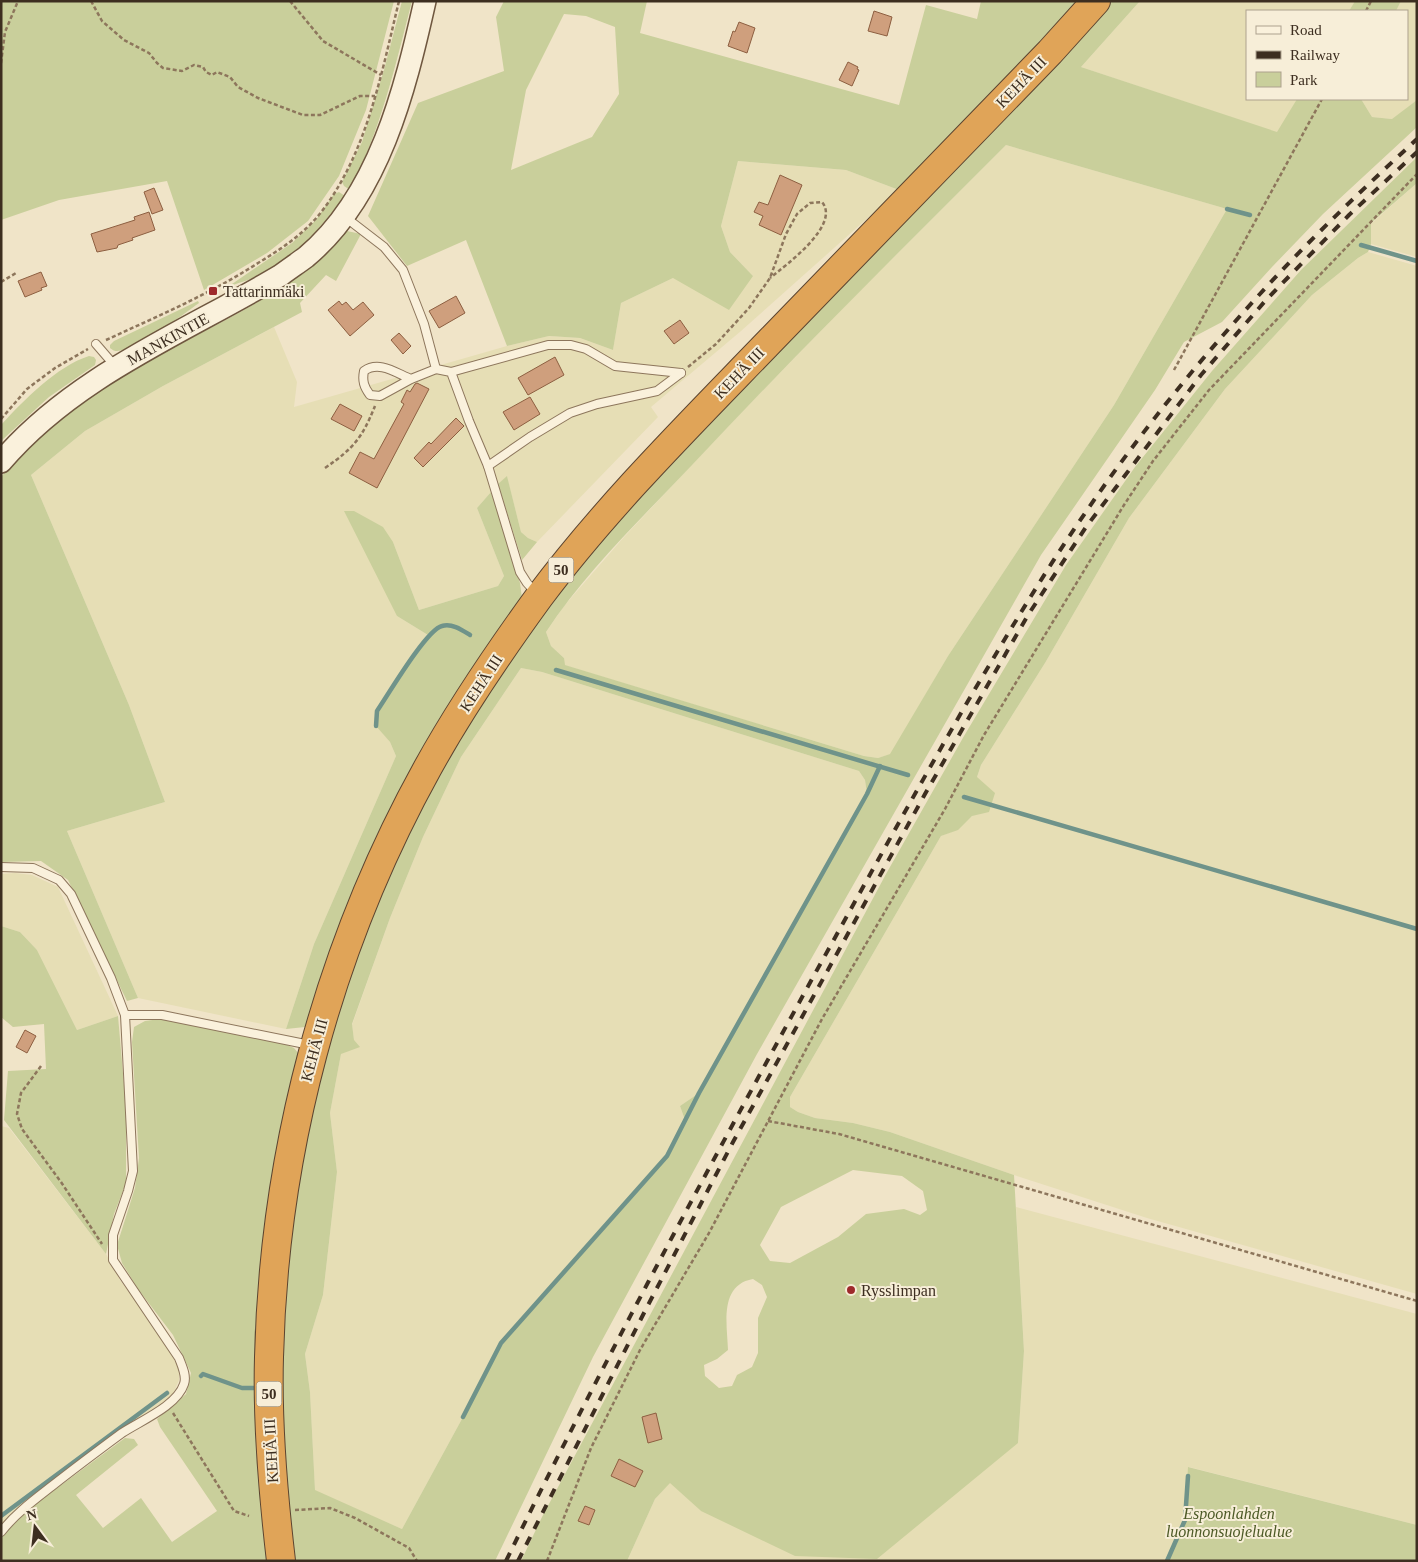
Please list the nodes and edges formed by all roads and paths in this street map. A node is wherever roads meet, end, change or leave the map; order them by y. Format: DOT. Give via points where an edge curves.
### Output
graph roads {
  1 [pos="18,1"];
  2 [pos="91,1"];
  3 [pos="290,1"];
  4 [pos="399,1"];
  5 [pos="425,1"];
  6 [pos="1096,1"];
  7 [pos="1,62"];
  8 [pos="380,76"];
  9 [pos="375,96"];
  10 [pos="1321,100"];
  11 [pos="1417,174"];
  12 [pos="344,216"];
  13 [pos="16,273"];
  14 [pos="770,278"];
  15 [pos="1,282"];
  16 [pos="96,344"];
  17 [pos="116,368"];
  18 [pos="436,369"];
  19 [pos="1174,370"];
  20 [pos="451,372"];
  21 [pos="681,373"];
  22 [pos="411,379"];
  23 [pos="380,396"];
  24 [pos="1,419"];
  25 [pos="1,462"];
  26 [pos="488,466"];
  27 [pos="325,468"];
  28 [pos="540,596"];
  29 [pos="1,867"];
  30 [pos="125,1015"];
  31 [pos="315,1046"];
  32 [pos="41,1066"];
  33 [pos="768,1122"];
  34 [pos="113,1260"];
  35 [pos="1417,1301"];
  36 [pos="168,1404"];
  37 [pos="294,1510"];
  38 [pos="249,1516"];
  39 [pos="1,1532"];
  40 [pos="281,1561"];
  41 [pos="417,1561"];
  42 [pos="547,1561"];
  1 -- 7 [label="path" via="5,32"];
  2 -- 9 [label="path" via="102,21 124,40 150,53 164,68 182,71 194,65 203,67 212,75 217,72 230,77 238,87 258,98 304,115 320,115 360,96"];
  3 -- 8 [label="path" via="323,40"];
  4 -- 8 [label="path"];
  5 -- 12 [label="street, MANKINTIE" via="391,128 378,160"];
  6 -- 28 [label="highway, KEHÄ III / 50" via="605,515"];
  8 -- 9 [label="path"];
  9 -- 16 [label="path" via="345,174 325,208 304,230 279,250 213,290"];
  10 -- 19 [label="path"];
  11 -- 33 [label="path" via="1209,390 1148,468 984,735 946,809 822,1019"];
  12 -- 17 [label="street, MANKINTIE" via="306,257 281,275"];
  12 -- 18 [label="lane" via="384,247 403,270 424,324"];
  13 -- 15 [label="path"];
  14 -- 14 [label="path" via="797,214 810,203 822,202 827,212 823,227 793,260"];
  14 -- 21 [label="path" via="749,308 716,344"];
  16 -- 17 [label="lane"];
  16 -- 24 [label="path" via="55,368 28,389"];
  17 -- 25 [label="street, MANKINTIE" via="72,396"];
  18 -- 20 [label="lane"];
  18 -- 22 [label="lane"];
  20 -- 21 [label="lane" via="548,345 571,345 586,349 616,366"];
  20 -- 26 [label="lane"];
  21 -- 26 [label="lane" via="658,391 570,413"];
  22 -- 23 [label="lane"];
  22 -- 23 [label="lane" via="371,366 364,371 366,389 370,394"];
  23 -- 27 [label="path" via="362,436 344,455"];
  26 -- 28 [label="lane" via="520,572"];
  28 -- 31 [label="highway, KEHÄ III / 50" via="479,684 428,766 400,821 350,934"];
  29 -- 30 [label="lane" via="33,868 59,880 70,894 111,978"];
  30 -- 31 [label="lane" via="162,1015 206,1022"];
  30 -- 34 [label="lane" via="133,1171 113,1235"];
  31 -- 40 [label="highway, KEHÄ III / 50" via="289,1158 273,1280 269,1419"];
  32 -- 34 [label="path" via="21,1092 17,1114 19,1122"];
  33 -- 35 [label="path" via="839,1134"];
  33 -- 42 [label="path" via="616,1396 591,1448"];
  34 -- 36 [label="lane" via="184,1370 184,1384"];
  36 -- 38 [label="path" via="234,1511"];
  36 -- 39 [label="lane" via="80,1464 8,1522"];
  37 -- 41 [label="path" via="330,1508 355,1518 410,1548"];
}
